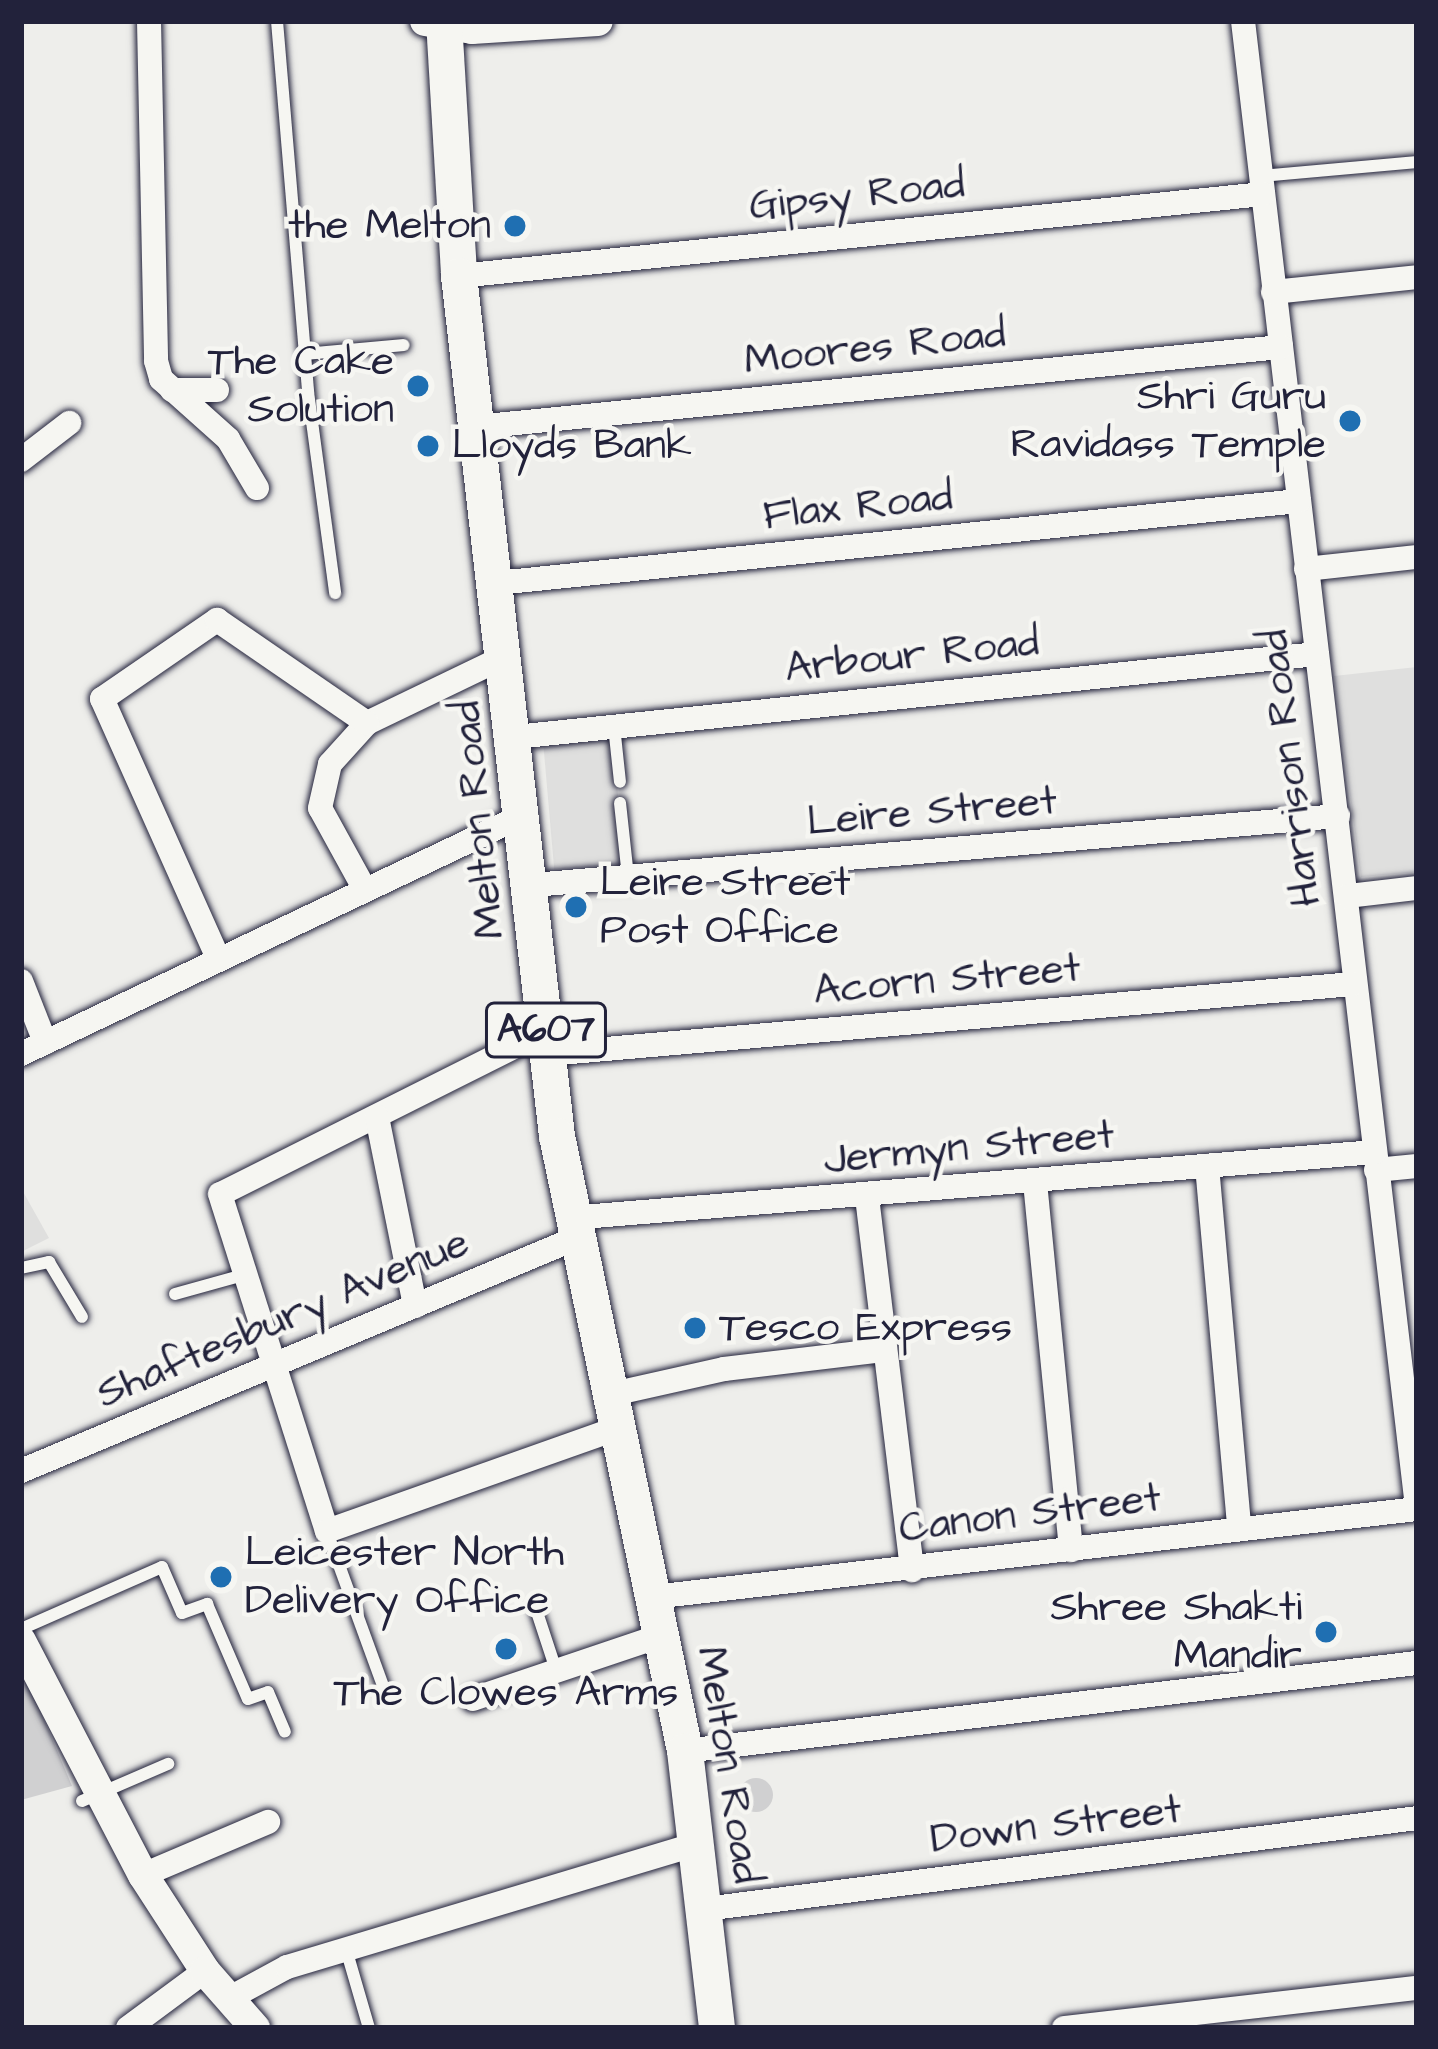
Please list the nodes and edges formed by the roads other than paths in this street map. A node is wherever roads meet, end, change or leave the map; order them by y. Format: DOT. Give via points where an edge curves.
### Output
graph roads {
  1 [pos="149,21"];
  2 [pos="277,21"];
  3 [pos="598,21"];
  4 [pos="1243,21"];
  5 [pos="438,23"];
  6 [pos="1417,161"];
  7 [pos="1262,185"];
  8 [pos="460,276"];
  9 [pos="1417,278"];
  10 [pos="1273,292"];
  11 [pos="404,345"];
  12 [pos="1281,347"];
  13 [pos="304,354"];
  14 [pos="172,390"];
  15 [pos="217,391"];
  16 [pos="69,423"];
  17 [pos="476,427"];
  18 [pos="21,460"];
  19 [pos="257,488"];
  20 [pos="1299,501"];
  21 [pos="1417,557"];
  22 [pos="1306,569"];
  23 [pos="497,584"];
  24 [pos="335,592"];
  25 [pos="1317,654"];
  26 [pos="506,656"];
  27 [pos="367,723"];
  28 [pos="614,726"];
  29 [pos="515,736"];
  30 [pos="620,782"];
  31 [pos="620,803"];
  32 [pos="526,814"];
  33 [pos="1338,816"];
  34 [pos="628,878"];
  35 [pos="533,885"];
  36 [pos="364,888"];
  37 [pos="1417,888"];
  38 [pos="1348,896"];
  39 [pos="218,958"];
  40 [pos="21,981"];
  41 [pos="1353,984"];
  42 [pos="45,1042"];
  43 [pos="547,1043"];
  44 [pos="21,1054"];
  45 [pos="377,1117"];
  46 [pos="1375,1161"];
  47 [pos="1207,1166"];
  48 [pos="1417,1166"];
  49 [pos="1034,1182"];
  50 [pos="867,1197"];
  51 [pos="572,1228"];
  52 [pos="21,1268"];
  53 [pos="243,1275"];
  54 [pos="175,1294"];
  55 [pos="415,1306"];
  56 [pos="82,1317"];
  57 [pos="883,1349"];
  58 [pos="269,1367"];
  59 [pos="612,1412"];
  60 [pos="21,1471"];
  61 [pos="1415,1478"];
  62 [pos="1417,1508"];
  63 [pos="1239,1525"];
  64 [pos="327,1531"];
  65 [pos="1071,1550"];
  66 [pos="912,1570"];
  67 [pos="653,1597"];
  68 [pos="536,1609"];
  69 [pos="21,1629"];
  70 [pos="662,1635"];
  71 [pos="21,1641"];
  72 [pos="1417,1663"];
  73 [pos="557,1672"];
  74 [pos="384,1689"];
  75 [pos="472,1699"];
  76 [pos="285,1732"];
  77 [pos="685,1750"];
  78 [pos="168,1764"];
  79 [pos="90,1797"];
  80 [pos="263,1812"];
  81 [pos="1417,1818"];
  82 [pos="697,1844"];
  83 [pos="143,1875"];
  84 [pos="705,1909"];
  85 [pos="346,1949"];
  86 [pos="205,1971"];
  87 [pos="1417,1988"];
  88 [pos="228,2000"];
  89 [pos="128,2028"];
  90 [pos="255,2028"];
  91 [pos="369,2028"];
  92 [pos="717,2028"];
  93 [pos="1064,2028"];
  1 -- 14 [label="street" via="156,361"];
  2 -- 13 [label="lane"];
  3 -- 5 [label="street"];
  4 -- 7 [label="street, Harrison Road"];
  5 -- 8 [label="main road, Melton Road / A607"];
  6 -- 7 [label="lane"];
  7 -- 8 [label="street, Gipsy Road"];
  7 -- 10 [label="street, Harrison Road"];
  8 -- 17 [label="main road, Melton Road / A607"];
  9 -- 10 [label="street"];
  10 -- 12 [label="street, Harrison Road"];
  11 -- 13 [label="lane"];
  12 -- 17 [label="street, Moores Road"];
  12 -- 20 [label="street, Harrison Road"];
  13 -- 24 [label="lane"];
  14 -- 15 [label="street"];
  14 -- 19 [label="street" via="228,439"];
  16 -- 18 [label="street"];
  17 -- 23 [label="main road, Melton Road / A607"];
  20 -- 22 [label="street, Harrison Road"];
  20 -- 23 [label="street, Flax Road"];
  21 -- 22 [label="street"];
  22 -- 25 [label="street, Harrison Road"];
  23 -- 26 [label="main road, Melton Road / A607"];
  25 -- 28 [label="street, Arbour Road"];
  25 -- 33 [label="street, Harrison Road"];
  26 -- 27 [label="street"];
  26 -- 29 [label="main road, Melton Road / A607"];
  27 -- 36 [label="street" via="331,764 320,808"];
  27 -- 39 [label="street" via="217,620 102,700"];
  28 -- 29 [label="street, Arbour Road"];
  28 -- 30 [label="lane"];
  29 -- 32 [label="main road, Melton Road / A607"];
  31 -- 34 [label="lane"];
  32 -- 35 [label="main road, Melton Road / A607"];
  32 -- 36 [label="street"];
  33 -- 34 [label="street, Leire Street"];
  33 -- 38 [label="street, Harrison Road"];
  34 -- 35 [label="street, Leire Street"];
  35 -- 43 [label="main road, Melton Road / A607"];
  36 -- 39 [label="street"];
  37 -- 38 [label="street"];
  38 -- 41 [label="street, Harrison Road"];
  39 -- 42 [label="street"];
  40 -- 42 [label="street"];
  41 -- 43 [label="street, Acorn Street"];
  41 -- 46 [label="street, Harrison Road"];
  42 -- 44 [label="street"];
  43 -- 45 [label="street"];
  43 -- 51 [label="main road, Melton Road / A607"];
  45 -- 53 [label="street" via="220,1194"];
  45 -- 55 [label="street"];
  46 -- 47 [label="street, Jermyn Street"];
  46 -- 48 [label="street, Jermyn Street"];
  46 -- 61 [label="street, Harrison Road"];
  47 -- 49 [label="street, Jermyn Street"];
  47 -- 63 [label="street"];
  49 -- 50 [label="street, Jermyn Street"];
  49 -- 65 [label="street"];
  50 -- 51 [label="street, Jermyn Street"];
  50 -- 57 [label="street"];
  51 -- 55 [label="street, Shaftesbury Avenue"];
  51 -- 59 [label="main road, Melton Road / A607"];
  52 -- 56 [label="lane" via="49,1262"];
  53 -- 54 [label="lane"];
  53 -- 58 [label="street"];
  55 -- 58 [label="street, Shaftesbury Avenue"];
  57 -- 59 [label="street" via="724,1369"];
  57 -- 66 [label="street"];
  58 -- 60 [label="street, Shaftesbury Avenue"];
  58 -- 64 [label="street"];
  59 -- 64 [label="street"];
  59 -- 67 [label="main road, Melton Road / A607"];
  61 -- 62 [label="street, Harrison Road"];
  62 -- 63 [label="street, Canon Street"];
  63 -- 65 [label="street, Canon Street"];
  64 -- 74 [label="lane"];
  65 -- 66 [label="street, Canon Street"];
  66 -- 67 [label="street, Canon Street"];
  67 -- 70 [label="main road, Melton Road / A607"];
  68 -- 73 [label="lane"];
  69 -- 76 [label="lane" via="162,1567 182,1612 207,1604 248,1699 268,1692"];
  70 -- 73 [label="street"];
  70 -- 77 [label="main road, Melton Road / A607"];
  71 -- 79 [label="street"];
  72 -- 77 [label="street"];
  73 -- 75 [label="street"];
  77 -- 82 [label="main road, Melton Road / A607"];
  78 -- 79 [label="lane"];
  79 -- 83 [label="street"];
  80 -- 83 [label="street"];
  81 -- 84 [label="street, Down Street"];
  82 -- 84 [label="main road, Melton Road / A607"];
  82 -- 85 [label="street"];
  83 -- 86 [label="street"];
  84 -- 92 [label="main road, Melton Road / A607"];
  85 -- 88 [label="street" via="287,1966"];
  85 -- 91 [label="lane"];
  86 -- 88 [label="street"];
  86 -- 89 [label="street"];
  87 -- 93 [label="street"];
  88 -- 90 [label="street"];
}
